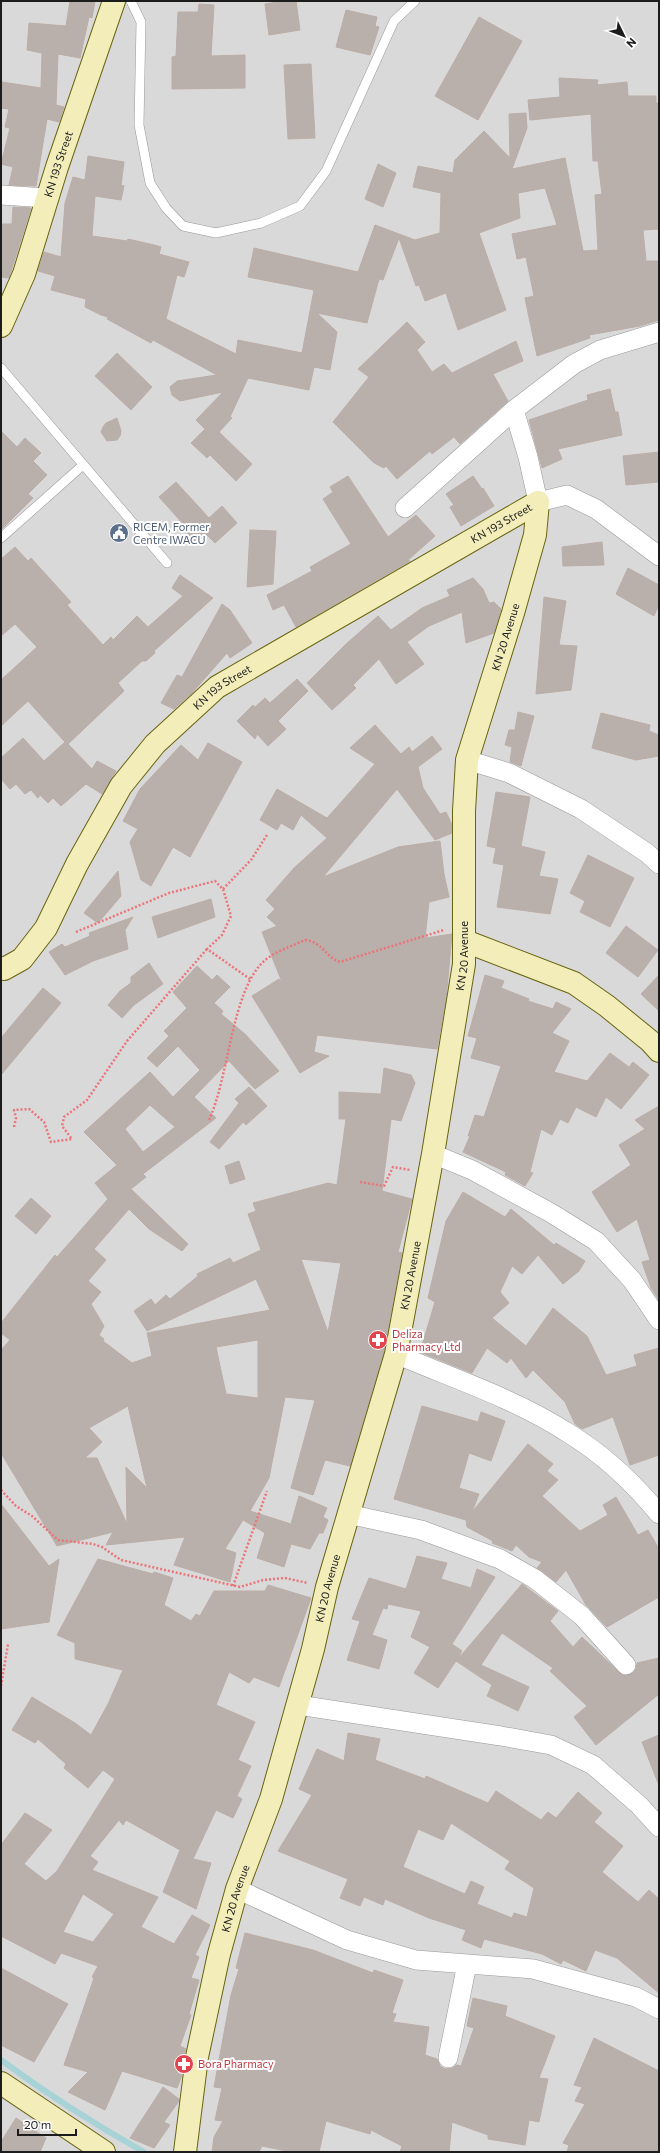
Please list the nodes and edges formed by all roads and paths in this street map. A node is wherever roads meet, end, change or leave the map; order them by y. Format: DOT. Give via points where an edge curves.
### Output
graph roads {
  1 [pos="114,1"];
  2 [pos="132,1"];
  3 [pos="414,1"];
  4 [pos="1,195"];
  5 [pos="47,198"];
  6 [pos="1,326"];
  7 [pos="659,332"];
  8 [pos="1,368"];
  9 [pos="514,410"];
  10 [pos="83,464"];
  11 [pos="538,502"];
  12 [pos="405,508"];
  13 [pos="1,538"];
  14 [pos="659,556"];
  15 [pos="167,563"];
  16 [pos="468,760"];
  17 [pos="267,835"];
  18 [pos="659,864"];
  19 [pos="223,889"];
  20 [pos="465,931"];
  21 [pos="76,932"];
  22 [pos="207,949"];
  23 [pos="1,968"];
  24 [pos="250,979"];
  25 [pos="659,1051"];
  26 [pos="209,1120"];
  27 [pos="14,1128"];
  28 [pos="430,1164"];
  29 [pos="360,1182"];
  30 [pos="659,1320"];
  31 [pos="396,1354"];
  32 [pos="1,1490"];
  33 [pos="267,1491"];
  34 [pos="348,1514"];
  35 [pos="659,1514"];
  36 [pos="233,1586"];
  37 [pos="327,1587"];
  38 [pos="8,1644"];
  39 [pos="626,1665"];
  40 [pos="1,1686"];
  41 [pos="298,1705"];
  42 [pos="659,1827"];
  43 [pos="237,1889"];
  44 [pos="467,1964"];
  45 [pos="659,2009"];
  46 [pos="448,2058"];
  47 [pos="1,2083"];
  48 [pos="104,2152"];
  49 [pos="185,2152"];
  1 -- 5 [label="street, KN 193 Street"];
  2 -- 3 [label="lane" via="141,22 139,125 150,184 166,208 183,226 216,233 261,222 300,206 326,171 394,21"];
  4 -- 5 [label="street"];
  5 -- 6 [label="street, KN 193 Street" via="24,274"];
  7 -- 9 [label="street" via="600,350 574,364"];
  8 -- 10 [label="lane"];
  9 -- 11 [label="street"];
  9 -- 12 [label="street"];
  10 -- 13 [label="lane"];
  10 -- 15 [label="lane"];
  11 -- 14 [label="street" via="567,495 596,509"];
  11 -- 16 [label="street, KN 20 Avenue" via="533,542"];
  11 -- 23 [label="street, KN 193 Street" via="217,687 155,744 120,786 77,864 46,928 22,959 4,969"];
  16 -- 18 [label="street" via="509,773 581,809 647,853"];
  16 -- 20 [label="street, KN 20 Avenue" via="464,812"];
  17 -- 19 [label="path" via="251,860"];
  19 -- 21 [label="path" via="215,881 168,893"];
  19 -- 22 [label="path" via="231,916 222,935"];
  20 -- 24 [label="path" via="440,932 340,962 319,944 305,940 274,954 262,963"];
  20 -- 25 [label="street" via="574,983 607,1006"];
  20 -- 28 [label="street, KN 20 Avenue" via="464,964"];
  22 -- 24 [label="path"];
  22 -- 27 [label="path" via="127,1041 87,1100 64,1117 62,1126 72,1139 51,1142 44,1122 29,1110 14,1110"];
  24 -- 26 [label="path" via="243,996 217,1103"];
  28 -- 29 [label="path" via="393,1166 384,1186"];
  28 -- 30 [label="street" via="472,1170 551,1213 596,1242 632,1280"];
  28 -- 31 [label="street, KN 20 Avenue"];
  31 -- 34 [label="street, KN 20 Avenue"];
  31 -- 35 [label="street" via="520,1406 566,1431 618,1471"];
  32 -- 36 [label="path" via="11,1502 32,1516 58,1540 93,1544 121,1560"];
  33 -- 36 [label="path"];
  34 -- 37 [label="street, KN 20 Avenue"];
  34 -- 39 [label="street" via="421,1530 500,1559 535,1579 582,1616"];
  36 -- 37 [label="path" via="240,1587 263,1580 284,1578"];
  37 -- 41 [label="street, KN 20 Avenue"];
  38 -- 40 [label="path"];
  41 -- 42 [label="street" via="551,1745 592,1765 639,1805"];
  41 -- 43 [label="street, KN 20 Avenue" via="271,1799"];
  43 -- 44 [label="street" via="348,1940 416,1960"];
  43 -- 49 [label="street, KN 20 Avenue" via="219,1954 198,2057"];
  44 -- 45 [label="street" via="533,1969 636,1997"];
  44 -- 46 [label="street"];
  47 -- 48 [label="street"];
}
